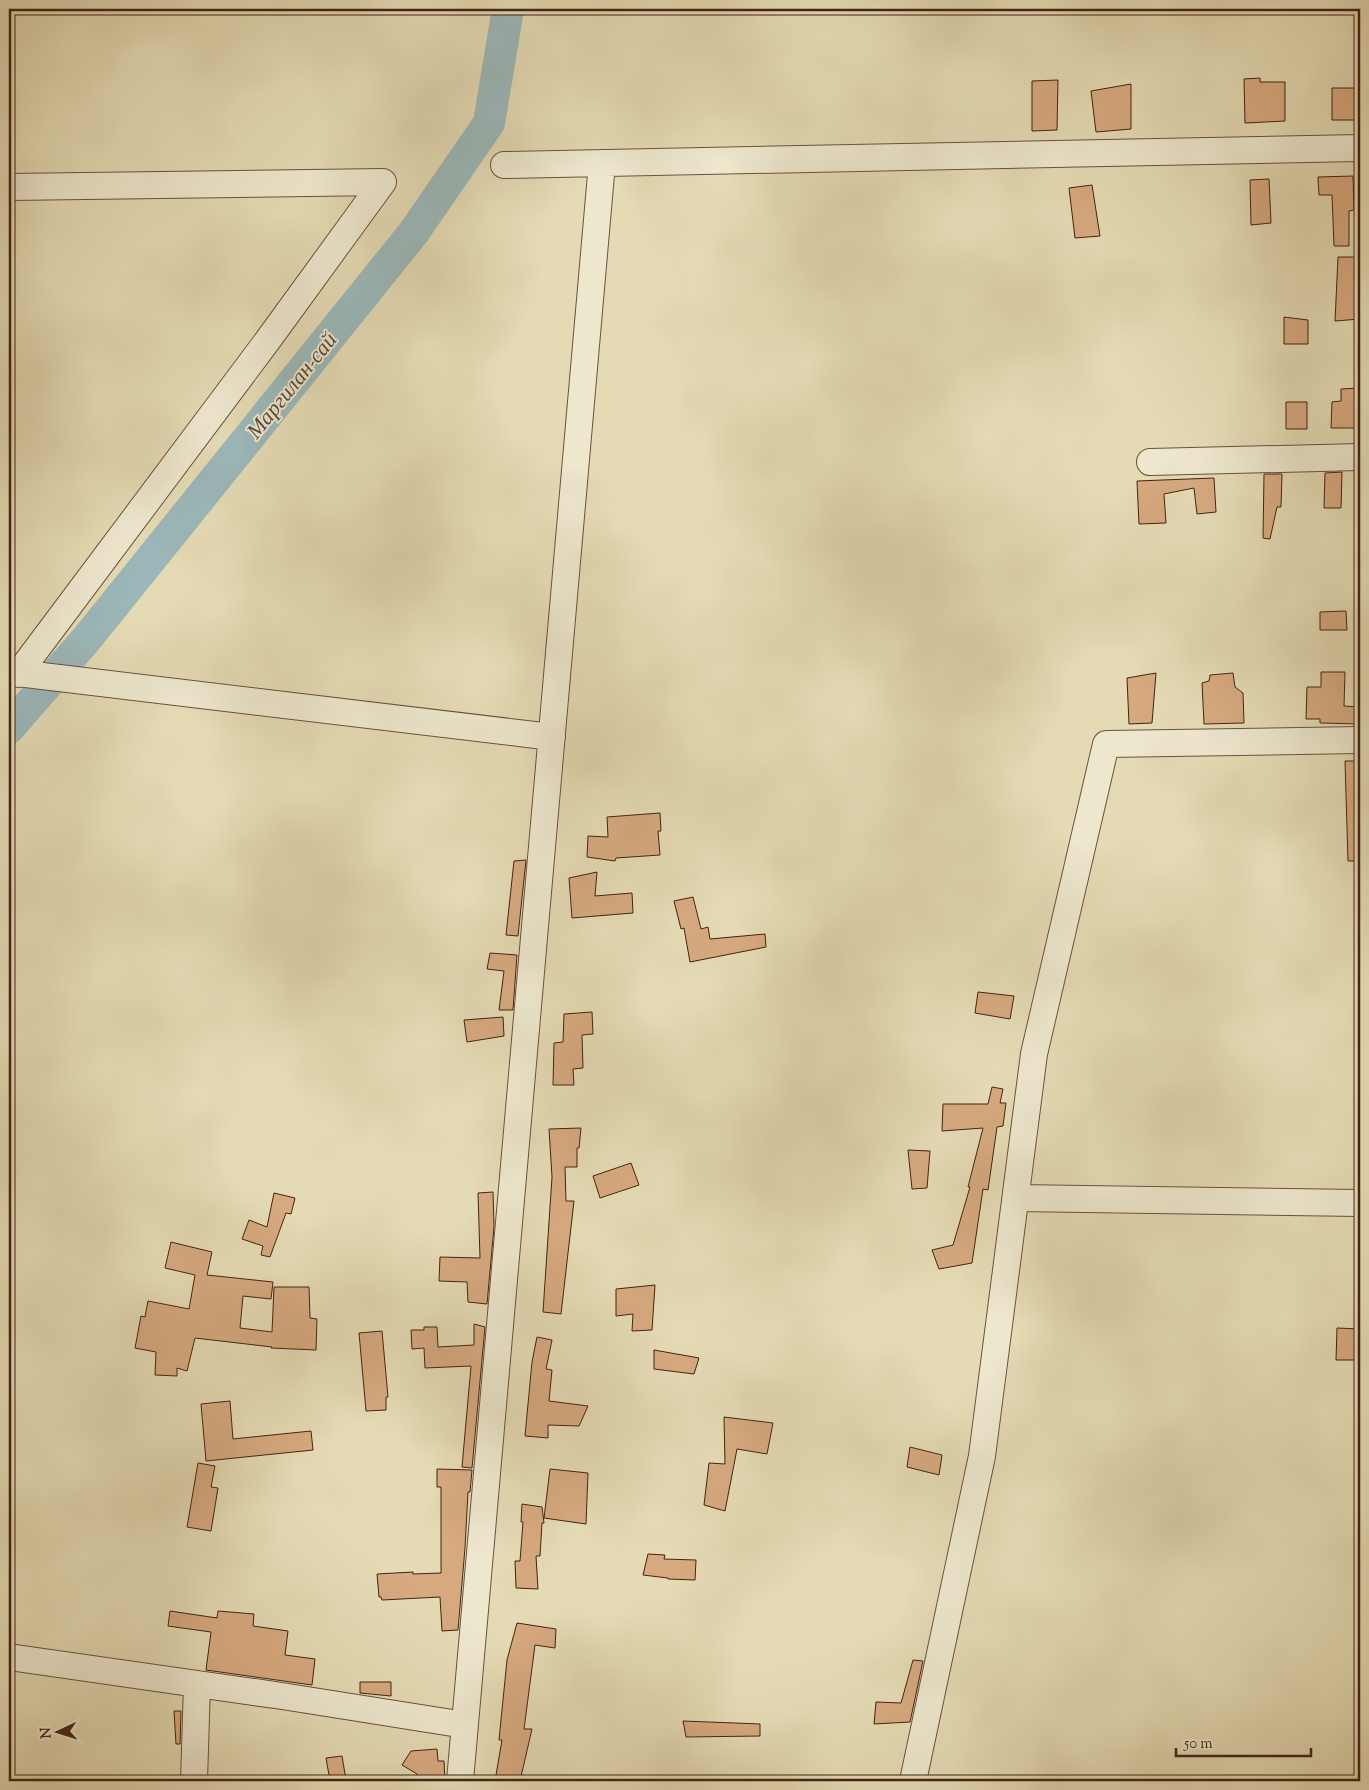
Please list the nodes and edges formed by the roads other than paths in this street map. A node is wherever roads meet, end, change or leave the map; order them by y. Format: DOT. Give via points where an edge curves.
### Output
graph roads {
  1 [pos="1360,148"];
  2 [pos="602,163"];
  3 [pos="504,165"];
  4 [pos="9,187"];
  5 [pos="1360,457"];
  6 [pos="1150,462"];
  7 [pos="13,673"];
  8 [pos="552,737"];
  9 [pos="1360,740"];
  10 [pos="1016,1198"];
  11 [pos="1360,1203"];
  12 [pos="9,1657"];
  13 [pos="197,1684"];
  14 [pos="465,1725"];
  15 [pos="194,1781"];
  16 [pos="460,1781"];
  17 [pos="913,1781"];
  1 -- 2 [label="street"];
  2 -- 3 [label="street"];
  2 -- 8 [label="street"];
  4 -- 7 [label="street" via="383,182 268,340"];
  5 -- 6 [label="street"];
  7 -- 8 [label="street"];
  8 -- 14 [label="street"];
  9 -- 10 [label="street" via="1106,744 1034,1054"];
  10 -- 11 [label="street"];
  10 -- 17 [label="street" via="982,1456"];
  12 -- 13 [label="street"];
  13 -- 14 [label="street"];
  13 -- 15 [label="street"];
  14 -- 16 [label="street"];
}
